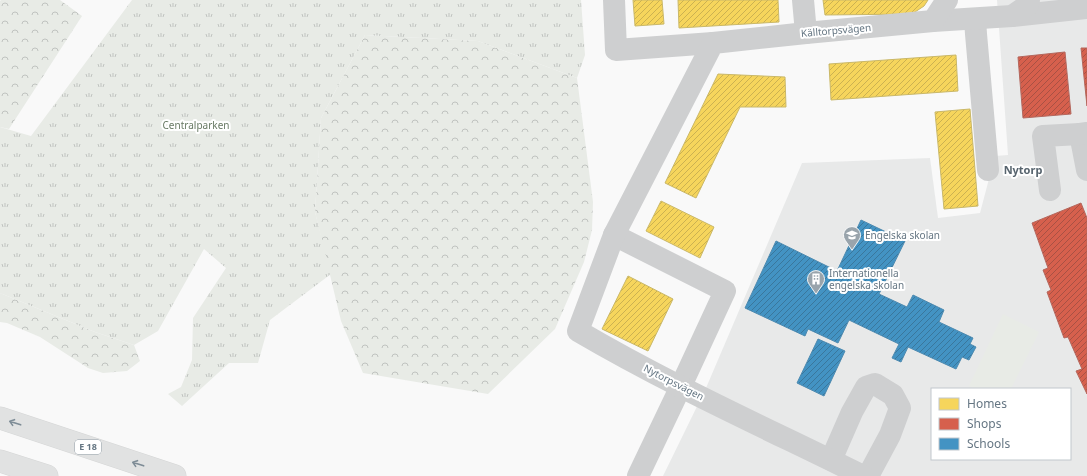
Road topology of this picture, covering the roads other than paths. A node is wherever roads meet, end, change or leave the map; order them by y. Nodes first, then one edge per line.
1 (614, 0) edge
2 (803, 0) edge
3 (947, 0) edge
4 (1029, 0) edge
5 (1087, 8) edge
6 (1012, 16) junction
7 (975, 19) junction
8 (933, 21) junction
9 (806, 33) junction
10 (713, 43) junction
11 (1083, 133) edge
12 (988, 170) dead end
13 (1087, 170) edge
14 (1050, 190) dead end
15 (614, 235) junction
16 (681, 386) junction
17 (0, 418) edge
18 (831, 460) junction
19 (0, 461) edge
20 (47, 476) edge
21 (175, 476) edge
22 (638, 476) edge
23 (863, 476) edge
24 (868, 476) edge

1 - 10 street, Källtorpsvägen
2 - 9 street
3 - 8 street
4 - 6 street
5 - 6 street, Källtorpsvägen
6 - 7 street, Källtorpsvägen
7 - 8 street, Källtorpsvägen
7 - 12 street
8 - 9 street, Källtorpsvägen
9 - 10 street, Källtorpsvägen
10 - 15 street
11 - 13 street
11 - 14 street
15 - 16 street, Nytorpsvägen
15 - 16 street
16 - 18 street, Nytorpsvägen
16 - 22 street
21 -> 17 highway, E 18
18 - 23 street, Nytorpsvägen
18 - 24 street
19 - 20 highway

